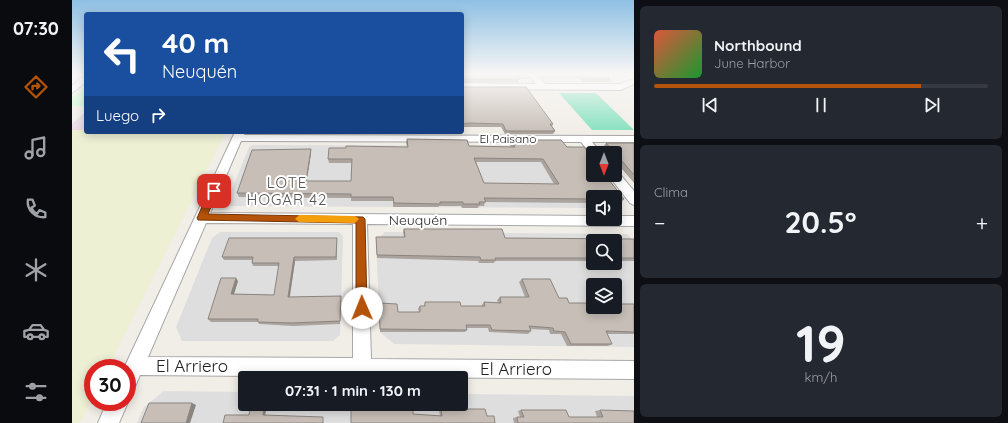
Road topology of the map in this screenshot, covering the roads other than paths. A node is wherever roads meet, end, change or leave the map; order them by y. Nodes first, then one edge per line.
1 (239, 135) edge
2 (361, 135) edge
3 (584, 139) junction
4 (634, 139) edge
5 (590, 146) edge
6 (620, 182) edge
7 (634, 200) edge
8 (201, 218) junction
9 (360, 219) junction
10 (634, 221) edge
11 (136, 363) edge
12 (362, 368) junction
13 (634, 370) edge
14 (136, 374) edge
15 (114, 411) edge
16 (108, 423) edge

1 - 2 street, El Paisano
1 - 8 street
2 - 3 street, El Paisano
3 - 4 street, El Paisano
3 - 5 street
6 - 7 street
8 - 9 street, Neuquén
8 - 11 street
9 - 10 street, Neuquén
9 - 12 street
12 - 13 street, El Arriero
12 - 14 street, El Arriero
15 - 16 street

